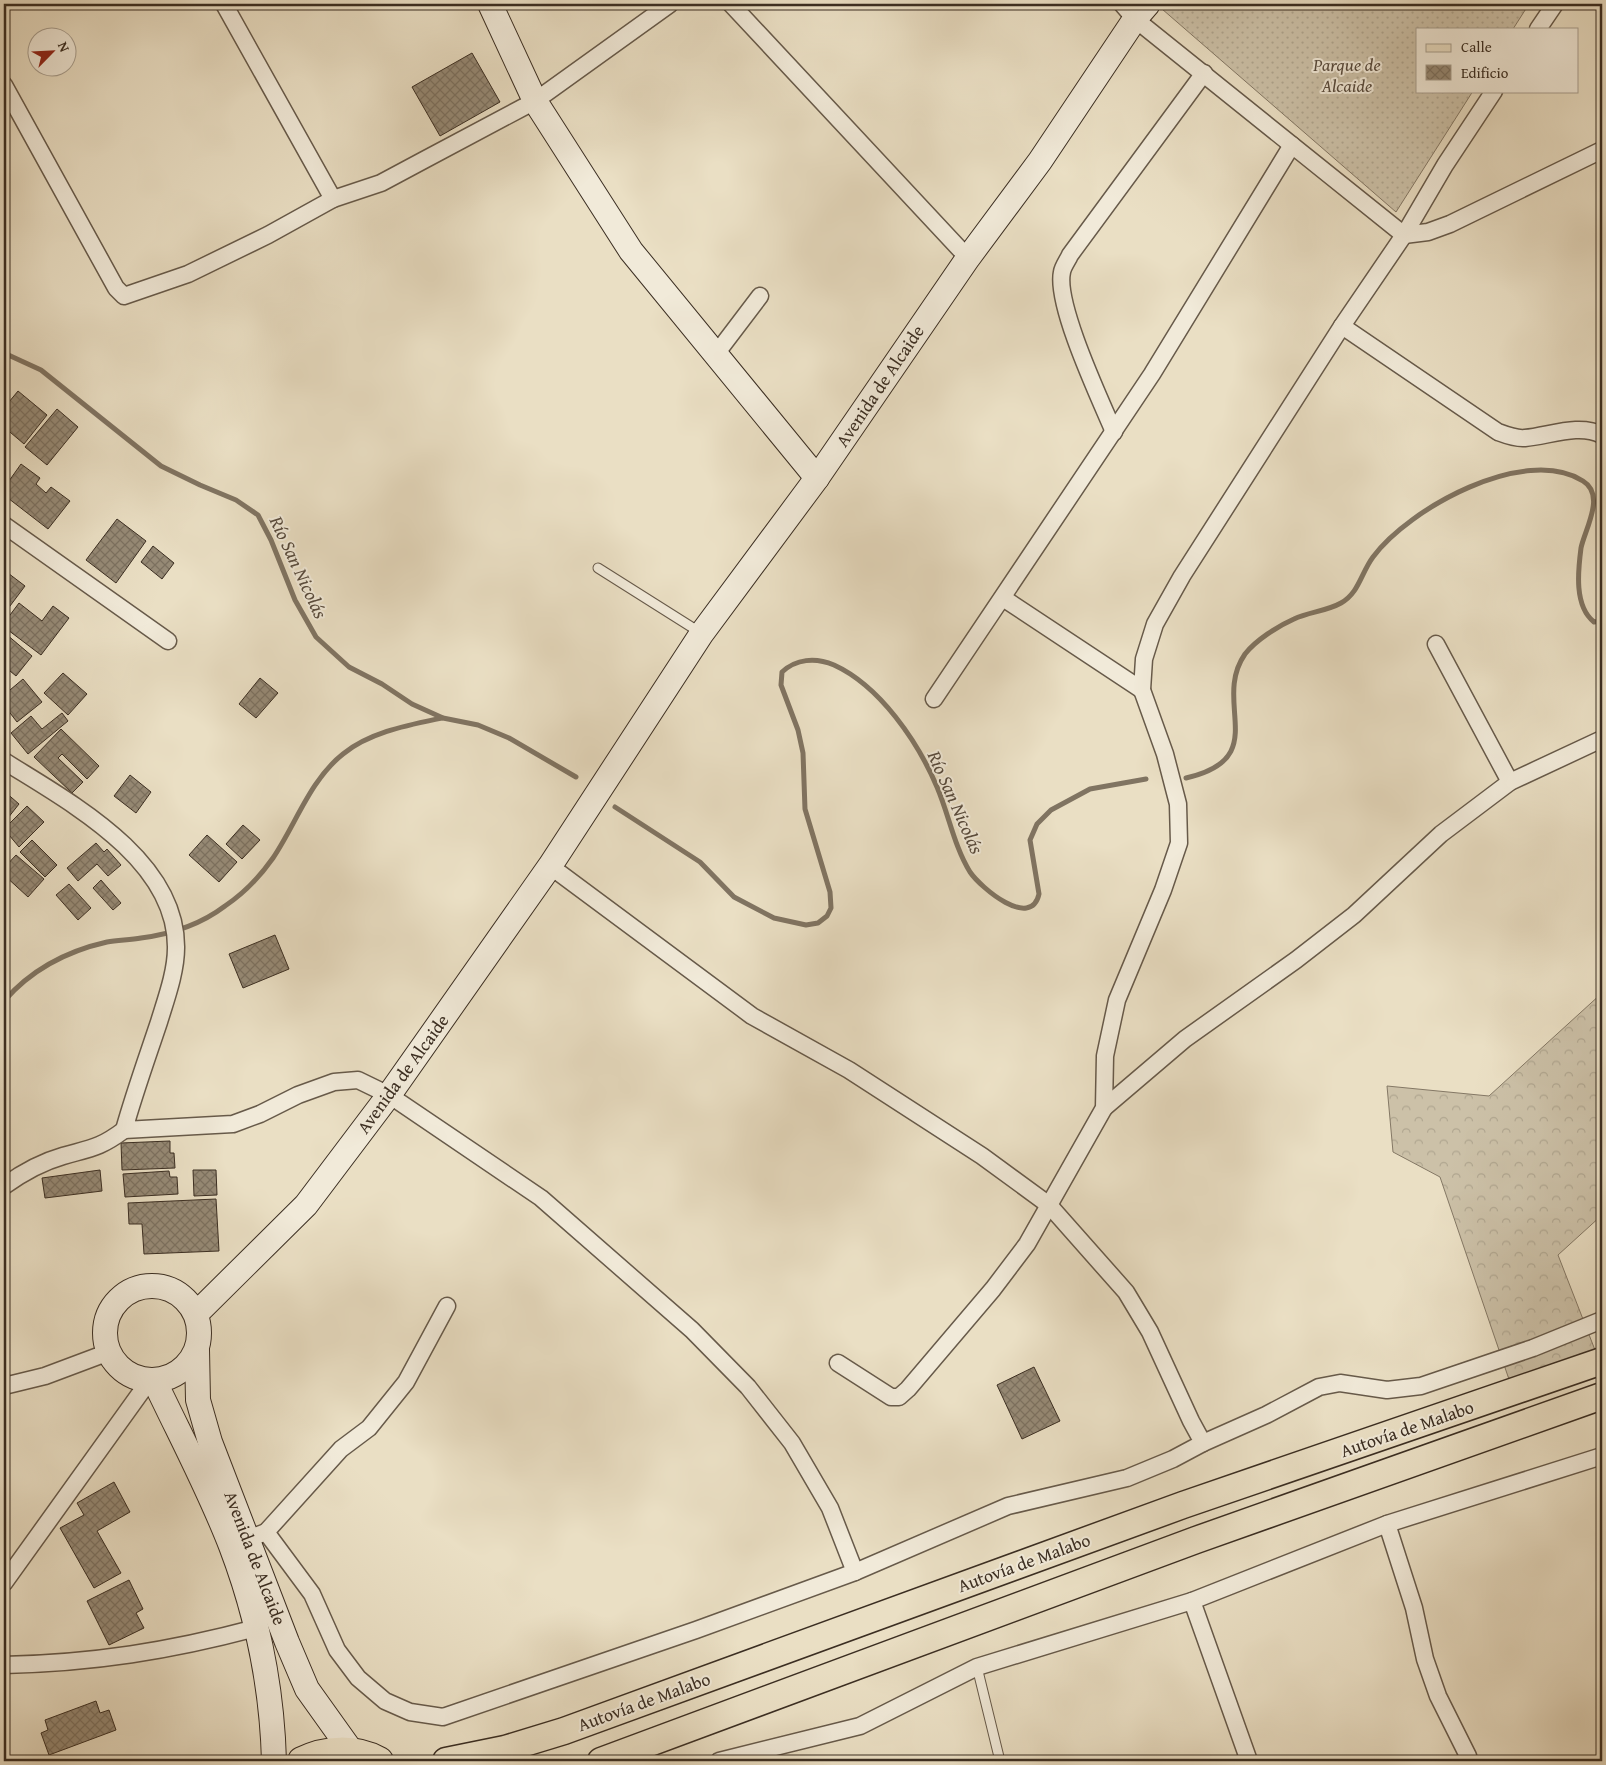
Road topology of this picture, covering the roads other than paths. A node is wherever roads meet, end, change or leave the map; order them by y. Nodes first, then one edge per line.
1 (224, 4) edge
2 (490, 4) edge
3 (670, 4) edge
4 (731, 4) edge
5 (1566, 4) edge
6 (1553, 8) edge
7 (1135, 9) edge
8 (1539, 28) edge
9 (1204, 73) junction
10 (4, 85) edge
11 (1493, 92) edge
12 (535, 101) junction
13 (1292, 145) junction
14 (1602, 150) edge
15 (333, 200) junction
16 (1404, 235) junction
17 (968, 258) junction
18 (760, 296) dead end
19 (1342, 326) junction
20 (716, 354) junction
21 (1114, 432) junction
22 (1602, 435) edge
23 (817, 478) junction
24 (4, 524) edge
25 (598, 568) dead end
26 (1003, 598) junction
27 (702, 634) junction
28 (168, 641) dead end
29 (1436, 644) dead end
30 (1142, 690) junction
31 (934, 699) dead end
32 (1602, 739) edge
33 (4, 761) edge
34 (1510, 782) junction
35 (550, 866) junction
36 (389, 1095) junction
37 (1104, 1108) junction
38 (124, 1130) junction
39 (4, 1186) edge
40 (1049, 1204) junction
41 (447, 1306) dead end
42 (196, 1314) junction
43 (1602, 1320) edge
44 (197, 1350) junction
45 (109, 1352) junction
46 (1602, 1361) edge
47 (838, 1363) dead end
48 (151, 1380) junction
49 (4, 1386) edge
50 (1602, 1396) edge
51 (1203, 1443) junction
52 (1602, 1456) edge
53 (1387, 1524) junction
54 (249, 1539) junction
55 (855, 1572) junction
56 (4, 1583) edge
57 (1192, 1601) junction
58 (256, 1628) junction
59 (4, 1665) edge
60 (976, 1667) junction
61 (352, 1752) junction
62 (1468, 1756) dead end
63 (274, 1761) edge
64 (302, 1761) edge
65 (379, 1761) edge
66 (446, 1761) edge
67 (601, 1761) edge
68 (719, 1761) edge
69 (1000, 1761) edge
70 (1249, 1761) edge

1 - 15 street
2 - 12 main road
3 - 12 street
4 - 17 street
5 - 6 street
6 - 8 street
7 - 9 street
7 - 17 main road, Avenida de Alcaide
9 - 13 street
9 - 21 street
10 - 15 street
11 - 16 street
12 - 15 street
12 - 20 main road
13 - 16 street
13 - 21 street
14 - 16 street
16 - 19 street
17 - 23 main road, Avenida de Alcaide
18 - 20 street
19 - 22 street
19 - 30 street
20 - 23 main road
21 - 26 street
23 - 27 main road, Avenida de Alcaide
24 - 28 street
25 - 27 lane
26 - 30 street
26 - 31 street
27 - 35 main road, Avenida de Alcaide
29 - 34 street
30 - 37 street
32 - 34 street
33 - 38 street
34 - 37 street
35 - 36 main road, Avenida de Alcaide
35 - 40 street
36 - 38 street
36 - 42 main road, Avenida de Alcaide
36 - 55 street
37 - 40 street
38 - 39 street
40 - 47 street
40 - 51 street
41 - 54 street
42 - 44 main road
42 - 45 main road
43 - 51 street
44 - 48 main road
44 - 54 main road, Avenida de Alcaide
45 - 48 main road
45 - 49 street
46 - 66 main road, Autovía de Malabo
48 - 54 main road, Avenida de Alcaide
48 - 56 street
50 - 67 main road, Autovía de Malabo
51 - 55 street
52 - 53 street
53 - 57 street
53 - 62 street
54 - 55 street
54 - 58 main road, Avenida de Alcaide
54 - 61 main road, Avenida de Alcaide
57 - 60 street
57 - 70 street
58 - 59 street
58 - 63 main road, Avenida de Alcaide
60 - 68 street
60 - 69 lane
61 - 64 highway
61 - 65 highway

